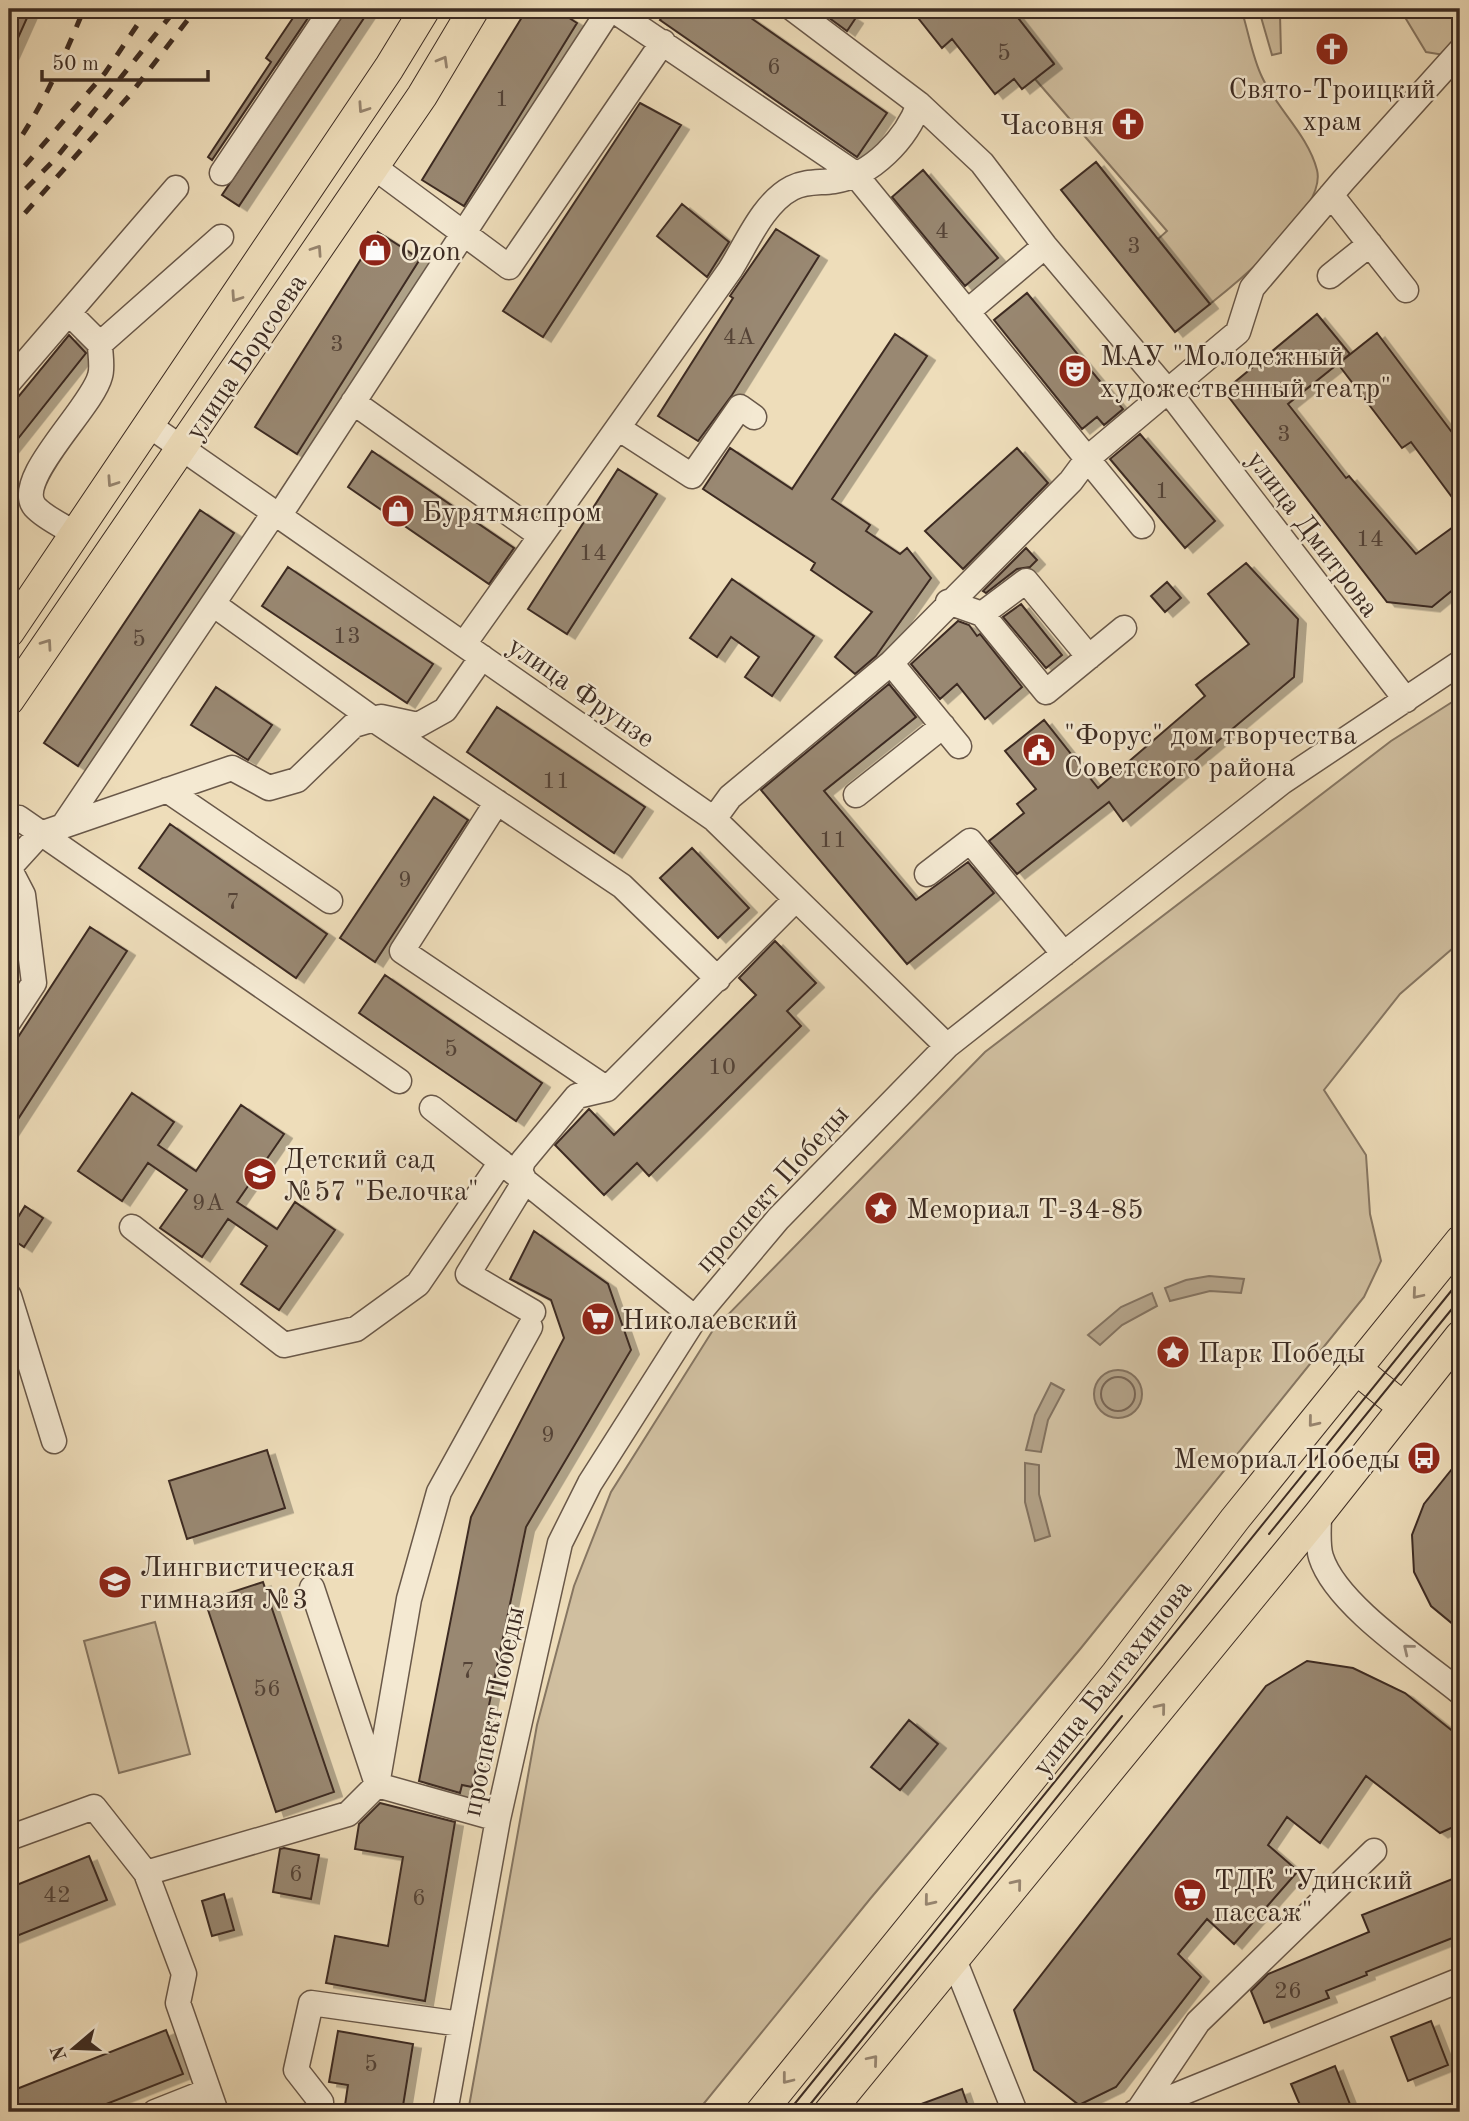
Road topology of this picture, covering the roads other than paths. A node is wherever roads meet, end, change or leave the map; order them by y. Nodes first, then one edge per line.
1 (332, 9) edge
2 (425, 9) edge
3 (474, 9) edge
4 (611, 9) edge
5 (793, 9) edge
6 (663, 42) junction
7 (1460, 51) edge
8 (919, 104) junction
9 (374, 167) junction
10 (222, 173) dead end
11 (855, 173) junction
12 (176, 188) dead end
13 (1331, 195) junction
14 (463, 233) junction
15 (221, 237) dead end
16 (1370, 244) junction
17 (1045, 246) junction
18 (1330, 276) dead end
19 (1406, 290) dead end
20 (967, 312) junction
21 (70, 314) junction
22 (100, 344) junction
23 (9, 382) edge
24 (1172, 396) junction
25 (352, 402) junction
26 (754, 416) dead end
27 (150, 426) junction
28 (618, 428) junction
29 (182, 448) junction
30 (1088, 458) junction
31 (276, 514) junction
32 (1142, 526) dead end
33 (76, 534) junction
34 (541, 536) junction
35 (948, 602) junction
36 (213, 604) junction
37 (982, 614) junction
38 (1124, 628) dead end
39 (9, 632) edge
40 (473, 651) junction
41 (1089, 657) junction
42 (891, 663) junction
43 (1460, 663) edge
44 (9, 700) edge
45 (1405, 700) junction
46 (373, 719) junction
47 (943, 726) junction
48 (959, 746) dead end
49 (167, 790) junction
50 (856, 796) dead end
51 (497, 802) junction
52 (714, 819) junction
53 (9, 825) edge
54 (63, 826) junction
55 (40, 834) junction
56 (927, 874) dead end
57 (23, 895) junction
58 (795, 900) junction
59 (330, 901) dead end
60 (9, 916) edge
61 (1064, 954) junction
62 (718, 979) junction
63 (9, 1021) edge
64 (947, 1046) junction
65 (399, 1081) dead end
66 (607, 1089) junction
67 (432, 1108) dead end
68 (501, 1162) junction
69 (525, 1181) junction
70 (132, 1227) dead end
71 (1460, 1241) edge
72 (9, 1296) edge
73 (695, 1318) junction
74 (1460, 1336) edge
75 (1355, 1368) junction
76 (1404, 1407) junction
77 (54, 1441) dead end
78 (1319, 1514) junction
79 (312, 1588) dead end
80 (1460, 1692) edge
81 (377, 1785) junction
82 (498, 1819) junction
83 (9, 1838) edge
84 (1374, 1851) dead end
85 (146, 1873) junction
86 (955, 1962) junction
87 (1460, 1980) edge
88 (461, 2024) junction
89 (212, 2102) edge
90 (155, 2112) edge
91 (319, 2112) edge
92 (445, 2112) edge
93 (761, 2112) edge
94 (829, 2112) edge
95 (1015, 2112) edge
96 (1136, 2112) edge

1 - 10 street
2 -> 27 main road, улица Борсоева
9 -> 3 main road, улица Борсоева
4 - 6 street
4 - 14 street
5 - 8 street, улица Дмитрова
6 - 11 street
6 - 14 street
7 - 13 street
8 - 11 street
8 - 17 street, улица Дмитрова
9 - 14 street
29 -> 9 main road, улица Борсоева
11 - 20 street
11 - 28 street
12 - 21 street
13 - 16 street
13 - 24 street
14 - 25 street
15 - 22 street
16 - 18 street
16 - 19 street
17 - 20 street
17 - 24 street, улица Дмитрова
20 - 30 street
21 - 22 street
21 - 23 street
22 - 33 street
24 - 30 street
24 - 45 street, улица Дмитрова
25 - 31 street
25 - 34 street
26 - 28 street
27 - 29 street, улица Фрунзе
27 -> 33 main road, улица Борсоева
28 - 34 street
29 - 31 street, улица Фрунзе
44 -> 29 main road, улица Борсоева
30 - 32 street
30 - 35 street
31 - 36 street
31 - 40 street, улица Фрунзе
33 - 39 main road, улица Борсоева
34 - 40 street
35 - 37 street
35 - 42 street
36 - 46 street
36 - 54 street
37 - 41 street
37 - 41 street
38 - 41 street
40 - 46 street
40 - 52 street, улица Фрунзе
42 - 47 street
42 - 52 street
43 - 45 street, проспект Победы
45 - 61 street, проспект Победы
46 - 49 street
46 - 51 street
47 - 48 street
47 - 50 street
49 - 54 street
49 - 59 street
51 - 62 street
51 - 66 street
52 - 58 street, улица Фрунзе
53 - 55 street
54 - 55 street
55 - 57 street
55 - 65 street
56 - 61 street
57 - 60 street
57 - 63 street
58 - 62 street
58 - 64 street, улица Фрунзе
61 - 64 street, проспект Победы
62 - 66 street
64 - 73 street, проспект Победы
66 - 69 street
67 - 68 street
68 - 69 street
68 - 70 street
69 - 73 street
69 - 81 street
71 -> 75 main road, улица Балтахинова
72 - 77 street
73 - 82 street, проспект Победы
74 - 76 main road, улица Балтахинова
75 - 76 main road
75 -> 93 main road, улица Балтахинова
76 - 78 main road, улица Балтахинова
80 -> 78 street
86 -> 78 main road, улица Балтахинова
79 - 81 street
81 - 82 street
81 - 85 street
82 - 88 street, проспект Победы
83 - 85 street
84 - 96 street
85 - 89 street
94 -> 86 main road, улица Балтахинова
86 - 95 street
87 - 96 street
88 - 91 street
88 - 92 street, проспект Победы
89 - 90 street

